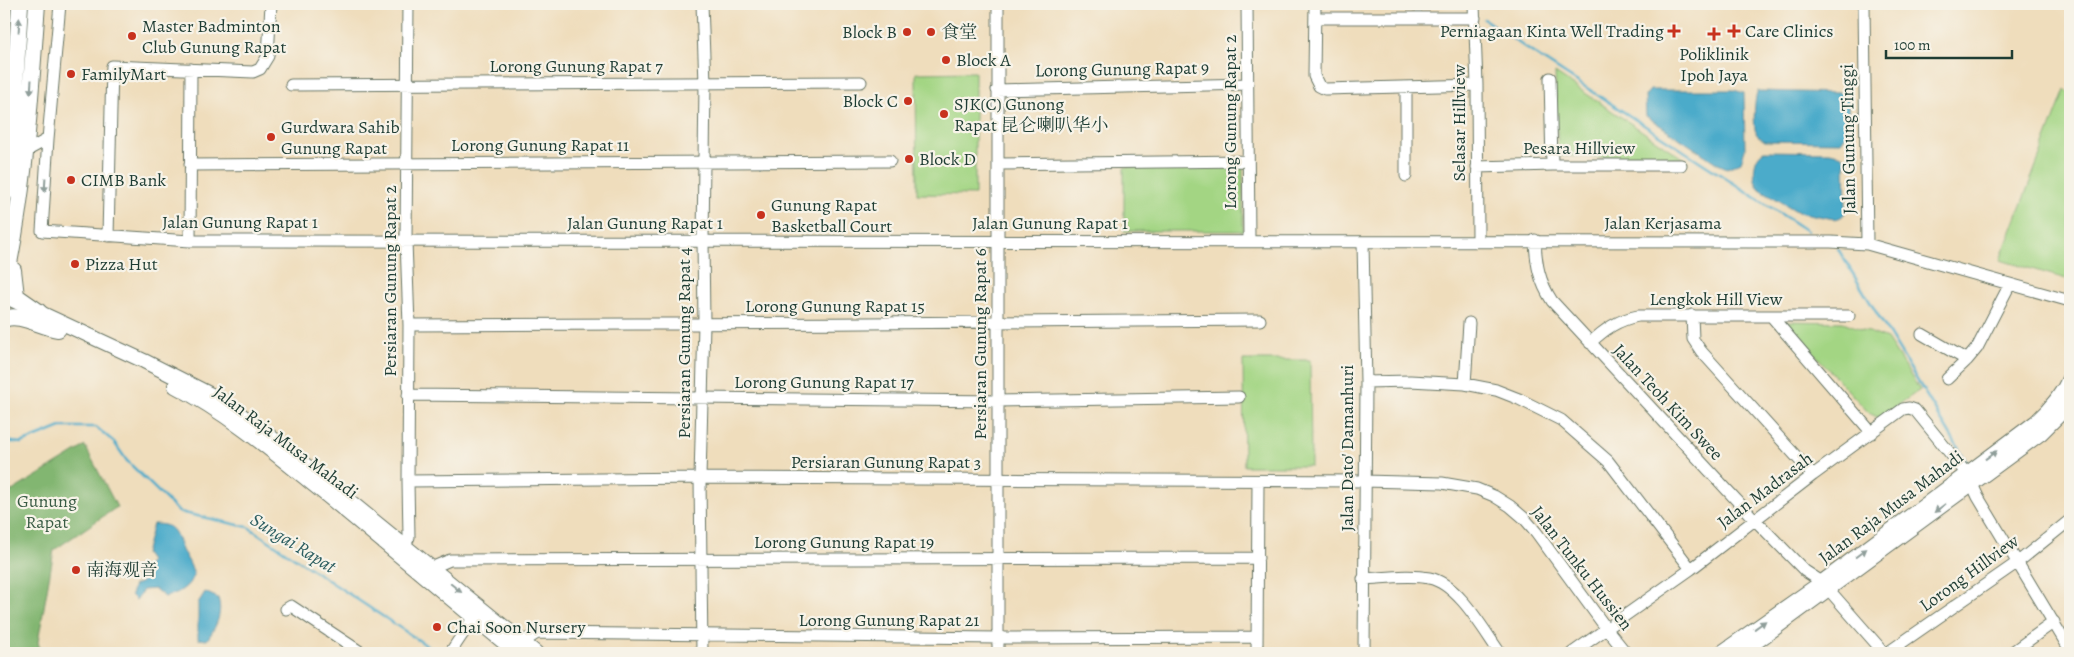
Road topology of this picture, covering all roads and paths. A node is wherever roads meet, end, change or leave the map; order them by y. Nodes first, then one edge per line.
1 (20, 4) edge
2 (38, 4) edge
3 (60, 4) edge
4 (271, 4) edge
5 (408, 4) edge
6 (702, 4) edge
7 (998, 4) edge
8 (1247, 4) edge
9 (1315, 4) edge
10 (1474, 4) edge
11 (1864, 4) edge
12 (1315, 18) junction
13 (1475, 18) junction
14 (192, 69) junction
15 (1550, 78) dead end
16 (861, 82) dead end
17 (705, 83) junction
18 (1248, 84) junction
19 (291, 85) dead end
20 (409, 85) junction
21 (1477, 85) junction
22 (1406, 87) junction
23 (997, 90) junction
24 (29, 119) junction
25 (48, 140) junction
26 (26, 151) junction
27 (890, 161) dead end
28 (1248, 161) junction
29 (704, 162) junction
30 (406, 164) junction
31 (998, 164) junction
32 (190, 165) junction
33 (1552, 165) junction
34 (1681, 165) dead end
35 (1477, 167) junction
36 (1406, 176) dead end
37 (4, 195) edge
38 (108, 236) junction
39 (702, 240) junction
40 (1535, 240) junction
41 (190, 241) junction
42 (406, 241) junction
43 (998, 241) junction
44 (1248, 241) junction
45 (1478, 241) junction
46 (1363, 243) junction
47 (1867, 244) junction
48 (13, 245) junction
49 (2010, 284) junction
50 (4, 287) edge
51 (4, 296) edge
52 (2070, 301) edge
53 (4, 303) edge
54 (39, 312) junction
55 (1692, 315) junction
56 (1849, 316) dead end
57 (1772, 317) junction
58 (4, 320) edge
59 (1260, 320) dead end
60 (704, 323) junction
61 (1469, 323) dead end
62 (998, 324) junction
63 (409, 325) junction
64 (58, 329) junction
65 (1922, 334) dead end
66 (1590, 343) junction
67 (1967, 360) junction
68 (2070, 377) edge
69 (1947, 379) dead end
70 (1366, 382) junction
71 (1465, 384) junction
72 (408, 395) junction
73 (1239, 397) dead end
74 (2070, 398) edge
75 (703, 399) junction
76 (998, 401) junction
77 (1872, 433) junction
78 (1813, 475) junction
79 (700, 478) junction
80 (1969, 479) junction
81 (998, 480) junction
82 (1258, 480) junction
83 (408, 481) junction
84 (1364, 481) junction
85 (1754, 520) junction
86 (2070, 520) edge
87 (403, 551) junction
88 (1258, 558) junction
89 (701, 560) junction
90 (997, 560) junction
91 (2018, 562) junction
92 (431, 568) junction
93 (1691, 569) junction
94 (1363, 579) junction
95 (1822, 589) junction
96 (286, 609) dead end
97 (477, 613) junction
98 (2054, 622) junction
99 (1606, 628) junction
100 (702, 636) junction
101 (1257, 637) junction
102 (999, 638) junction
103 (520, 648) edge
104 (2070, 650) edge
105 (1750, 651) edge
106 (451, 652) edge
107 (362, 653) edge
108 (536, 653) edge
109 (702, 653) edge
110 (998, 653) edge
111 (1256, 653) edge
112 (1364, 653) edge
113 (1500, 653) edge
114 (1572, 653) edge
115 (1626, 653) edge
116 (1721, 653) edge
117 (1878, 653) edge
118 (1882, 653) edge
119 (1887, 653) edge
120 (2011, 653) edge

37 -> 1 highway
2 -> 24 highway
3 - 25 street
4 - 14 street
5 - 20 street, Persiaran Gunung Rapat 2
6 - 17 street, Persiaran Gunung Rapat 4
7 - 23 street, Persiaran Gunung Rapat 6
8 - 18 street, Lorong Gunung Rapat 2
9 - 12 street
10 - 13 street, Selasar Hillview
11 - 47 street, Jalan Gunung Tinggi
12 - 13 street
12 - 22 street
13 - 21 street, Selasar Hillview
14 - 32 street
14 - 38 street
15 - 33 street
16 - 17 street, Lorong Gunung Rapat 7
17 - 20 street, Lorong Gunung Rapat 7
17 - 29 street, Persiaran Gunung Rapat 4
18 - 23 street, Lorong Gunung Rapat 9
18 - 28 street, Lorong Gunung Rapat 2
19 - 20 street, Lorong Gunung Rapat 7
20 - 30 street, Persiaran Gunung Rapat 2
21 - 22 street
21 - 35 street, Selasar Hillview
22 - 36 street
23 - 31 street, Persiaran Gunung Rapat 6
24 - 25 street
24 - 26 highway
25 - 26 street
25 -> 38 street, Jalan Gunung Rapat 1
26 - 48 highway
27 - 29 street, Lorong Gunung Rapat 11
28 - 31 street
28 - 44 street, Lorong Gunung Rapat 2
29 - 30 street, Lorong Gunung Rapat 11
29 - 39 street, Persiaran Gunung Rapat 4
30 - 32 street, Lorong Gunung Rapat 11
30 - 42 street, Persiaran Gunung Rapat 2
31 - 43 street, Persiaran Gunung Rapat 6
32 - 41 street
33 - 34 street, Pesara Hillview
33 - 35 street, Pesara Hillview
35 - 45 street, Selasar Hillview
38 - 41 street, Jalan Gunung Rapat 1
39 - 42 street, Jalan Gunung Rapat 1
39 - 43 street, Jalan Gunung Rapat 1
39 - 60 street, Persiaran Gunung Rapat 4
40 - 45 street, Jalan Kerjasama
40 - 47 street, Jalan Kerjasama
40 - 66 street, Jalan Teoh Kim Swee
41 - 42 street, Jalan Gunung Rapat 1
42 - 63 street, Persiaran Gunung Rapat 2
43 - 44 street, Jalan Gunung Rapat 1
43 - 62 street, Persiaran Gunung Rapat 6
44 - 46 street, Jalan Kerjasama
45 - 46 street, Jalan Kerjasama
46 - 70 street, Jalan Dato' Damanhuri
47 - 49 street, Jalan Kerjasama
48 - 50 highway
48 - 54 highway
49 - 52 street, Jalan Kerjasama
49 - 67 street
51 - 54 main road, Jalan Raja Musa Mahadi
53 - 64 main road, Jalan Raja Musa Mahadi
54 - 87 main road, Jalan Raja Musa Mahadi
55 - 57 street, Lengkok Hill View
55 - 66 street, Lengkok Hill View
55 - 78 street
56 - 57 street, Lengkok Hill View
57 - 77 street
58 - 64 highway
59 - 62 street, Lorong Gunung Rapat 15
60 - 62 street, Lorong Gunung Rapat 15
60 - 63 street, Lorong Gunung Rapat 15
60 - 75 street, Persiaran Gunung Rapat 4
61 - 71 street
62 - 76 street, Persiaran Gunung Rapat 6
63 - 72 street, Persiaran Gunung Rapat 2
64 - 87 main road, Jalan Raja Musa Mahadi
65 - 67 street
66 - 85 street, Jalan Teoh Kim Swee
67 - 69 street
80 -> 68 main road, Jalan Raja Musa Mahadi
70 - 71 street
70 - 84 street, Jalan Dato' Damanhuri
71 - 93 street
72 - 75 street, Lorong Gunung Rapat 17
72 - 83 street, Persiaran Gunung Rapat 2
73 - 76 street, Lorong Gunung Rapat 17
74 - 80 main road, Jalan Raja Musa Mahadi
75 - 76 street, Lorong Gunung Rapat 17
75 - 79 street, Persiaran Gunung Rapat 4
76 - 81 street, Persiaran Gunung Rapat 6
77 - 78 street, Jalan Madrasah
77 - 80 street, Jalan Madrasah
78 - 85 street, Jalan Madrasah
79 - 81 street, Persiaran Gunung Rapat 3
79 - 83 street, Persiaran Gunung Rapat 3
79 - 89 street, Persiaran Gunung Rapat 4
80 - 91 street, Jalan Madrasah
80 - 95 main road, Jalan Raja Musa Mahadi
81 - 82 street, Persiaran Gunung Rapat 3
81 - 90 street, Persiaran Gunung Rapat 6
82 - 84 street, Persiaran Gunung Rapat 3
82 - 88 street
83 - 87 street, Persiaran Gunung Rapat 2
84 - 94 street, Jalan Dato' Damanhuri
84 - 99 street, Jalan Tunku Hussien
85 - 93 street, Jalan Madrasah
85 - 95 street, Jalan Teoh Kim Swee
86 - 91 street, Lorong Hillview
87 - 92 main road, Jalan Raja Musa Mahadi
87 - 97 main road, Jalan Raja Musa Mahadi
88 - 90 street, Lorong Gunung Rapat 19
88 - 101 street
89 - 90 street, Lorong Gunung Rapat 19
89 - 92 street, Lorong Gunung Rapat 19
89 - 100 street, Persiaran Gunung Rapat 4
90 - 102 street, Persiaran Gunung Rapat 6
91 - 98 street, Jalan Madrasah
91 - 119 street, Lorong Hillview
92 -> 97 main road, Jalan Raja Musa Mahadi
93 - 99 street, Jalan Madrasah
94 - 112 street, Jalan Dato' Damanhuri
94 - 113 street
95 - 105 main road, Jalan Raja Musa Mahadi
116 -> 95 main road, Jalan Raja Musa Mahadi
95 - 117 street, Jalan Teoh Kim Swee
95 - 118 street
96 - 107 street
97 - 103 main road, Jalan Raja Musa Mahadi
97 - 106 street
98 - 104 street, Jalan Madrasah
98 - 120 street
99 - 114 street, Jalan Madrasah
99 - 115 street, Jalan Tunku Hussien
100 - 102 street, Lorong Gunung Rapat 21
100 - 103 street, Lorong Gunung Rapat 21
100 - 109 street, Persiaran Gunung Rapat 4
101 - 102 street, Lorong Gunung Rapat 21
101 - 111 street
102 - 110 street, Persiaran Gunung Rapat 6
103 - 108 main road, Jalan Raja Musa Mahadi

